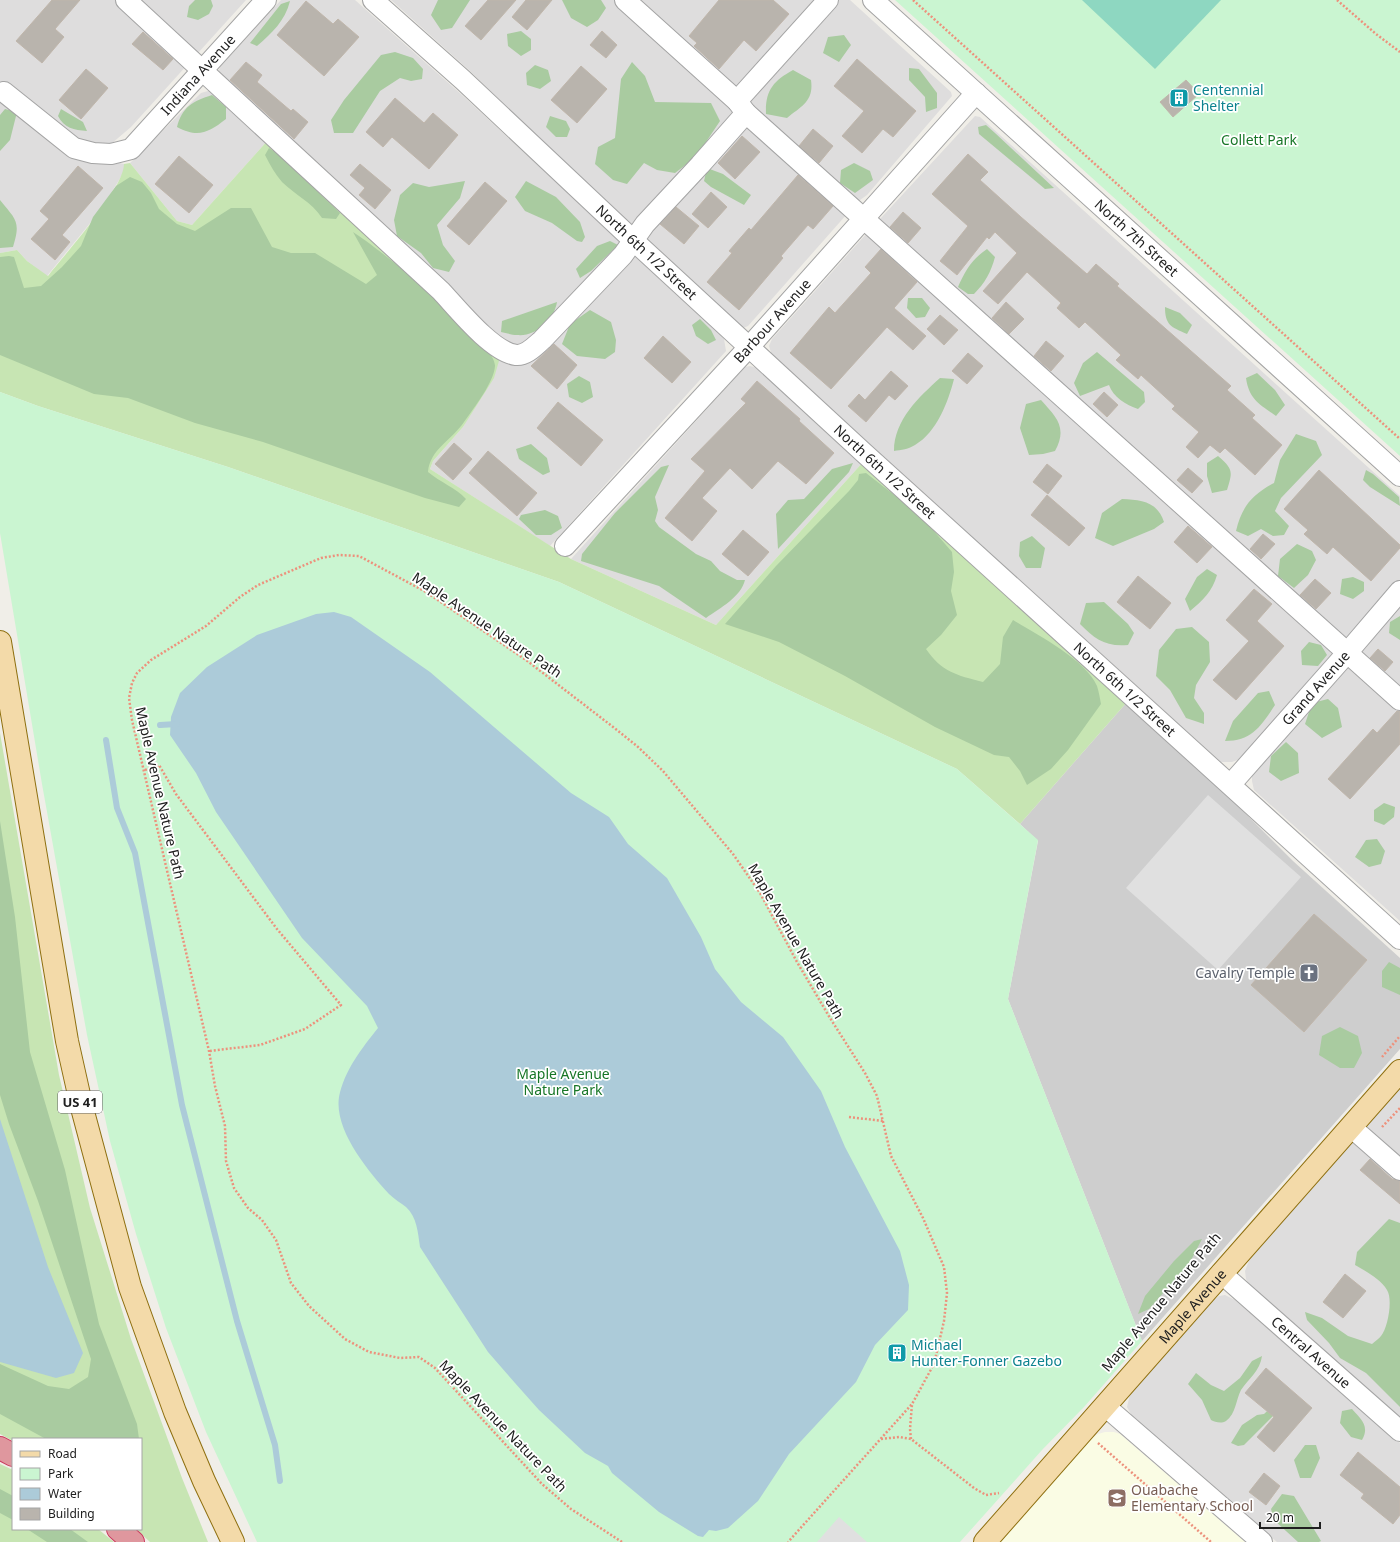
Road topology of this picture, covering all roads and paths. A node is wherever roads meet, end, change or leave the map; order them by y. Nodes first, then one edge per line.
1 (126, 0) edge
2 (266, 0) edge
3 (373, 0) edge
4 (625, 0) edge
5 (828, 0) edge
6 (873, 0) edge
7 (913, 0) edge
8 (1337, 0) edge
9 (1400, 52) edge
10 (202, 72) junction
11 (4, 92) dead end
12 (976, 93) junction
13 (741, 107) junction
14 (865, 218) junction
15 (634, 241) junction
16 (749, 347) junction
17 (1400, 439) edge
18 (1400, 476) edge
19 (565, 546) dead end
20 (1400, 591) edge
21 (0, 642) edge
22 (1347, 653) junction
23 (1400, 700) edge
24 (145, 770) junction
25 (1231, 784) junction
26 (1400, 939) edge
27 (1400, 1036) edge
28 (209, 1052) junction
29 (1380, 1060) dead end
30 (1400, 1071) edge
31 (1400, 1108) edge
32 (849, 1117) dead end
33 (883, 1121) junction
34 (1351, 1127) junction
35 (1369, 1143) junction
36 (1400, 1170) edge
37 (1221, 1274) junction
38 (912, 1404) junction
39 (1105, 1406) junction
40 (1085, 1428) junction
41 (1400, 1431) edge
42 (880, 1439) junction
43 (911, 1440) junction
44 (0, 1448) edge
45 (12, 1454) edge
46 (1003, 1490) dead end
47 (119, 1530) edge
48 (133, 1542) edge
49 (233, 1542) edge
50 (622, 1542) edge
51 (788, 1542) edge
52 (985, 1542) edge
53 (1211, 1542) edge
54 (1262, 1542) edge

1 - 10 street
2 - 10 street, Indiana Avenue
3 - 15 street, North 6th 1/2 Street
4 - 13 street
5 - 13 street
6 - 12 street, North 7th Street
7 - 17 path
8 - 9 path
10 - 11 street, Indiana Avenue
10 - 15 street
12 - 14 street, Barbour Avenue
12 - 18 street, North 7th Street
13 - 14 street
13 - 15 street
14 - 16 street, Barbour Avenue
14 - 22 street
15 - 16 street, North 6th 1/2 Street
16 - 19 street, Barbour Avenue
16 - 25 street, North 6th 1/2 Street
20 - 22 street, Grand Avenue
21 - 49 main road, US 41
22 - 23 street
22 - 25 street, Grand Avenue
24 - 28 path, Maple Avenue Nature Path
24 - 28 path
24 - 33 path, Maple Avenue Nature Path
25 - 26 street, North 6th 1/2 Street
27 - 29 path
28 - 50 path, Maple Avenue Nature Path
30 - 34 main road, Maple Avenue
31 - 35 path
32 - 33 path
33 - 38 path, Maple Avenue Nature Path
34 - 35 street
34 - 37 main road, Maple Avenue
35 - 36 street
37 - 39 main road, Maple Avenue
37 - 41 street, Central Avenue
38 - 42 path, Maple Avenue Nature Path
38 - 43 path, Maple Avenue Nature Path
39 - 40 main road, Maple Avenue
39 - 54 street
40 - 52 main road, Maple Avenue
40 - 53 path
42 - 43 path
42 - 51 path, Maple Avenue Nature Path
43 - 46 path
44 - 45 highway
47 - 48 highway

